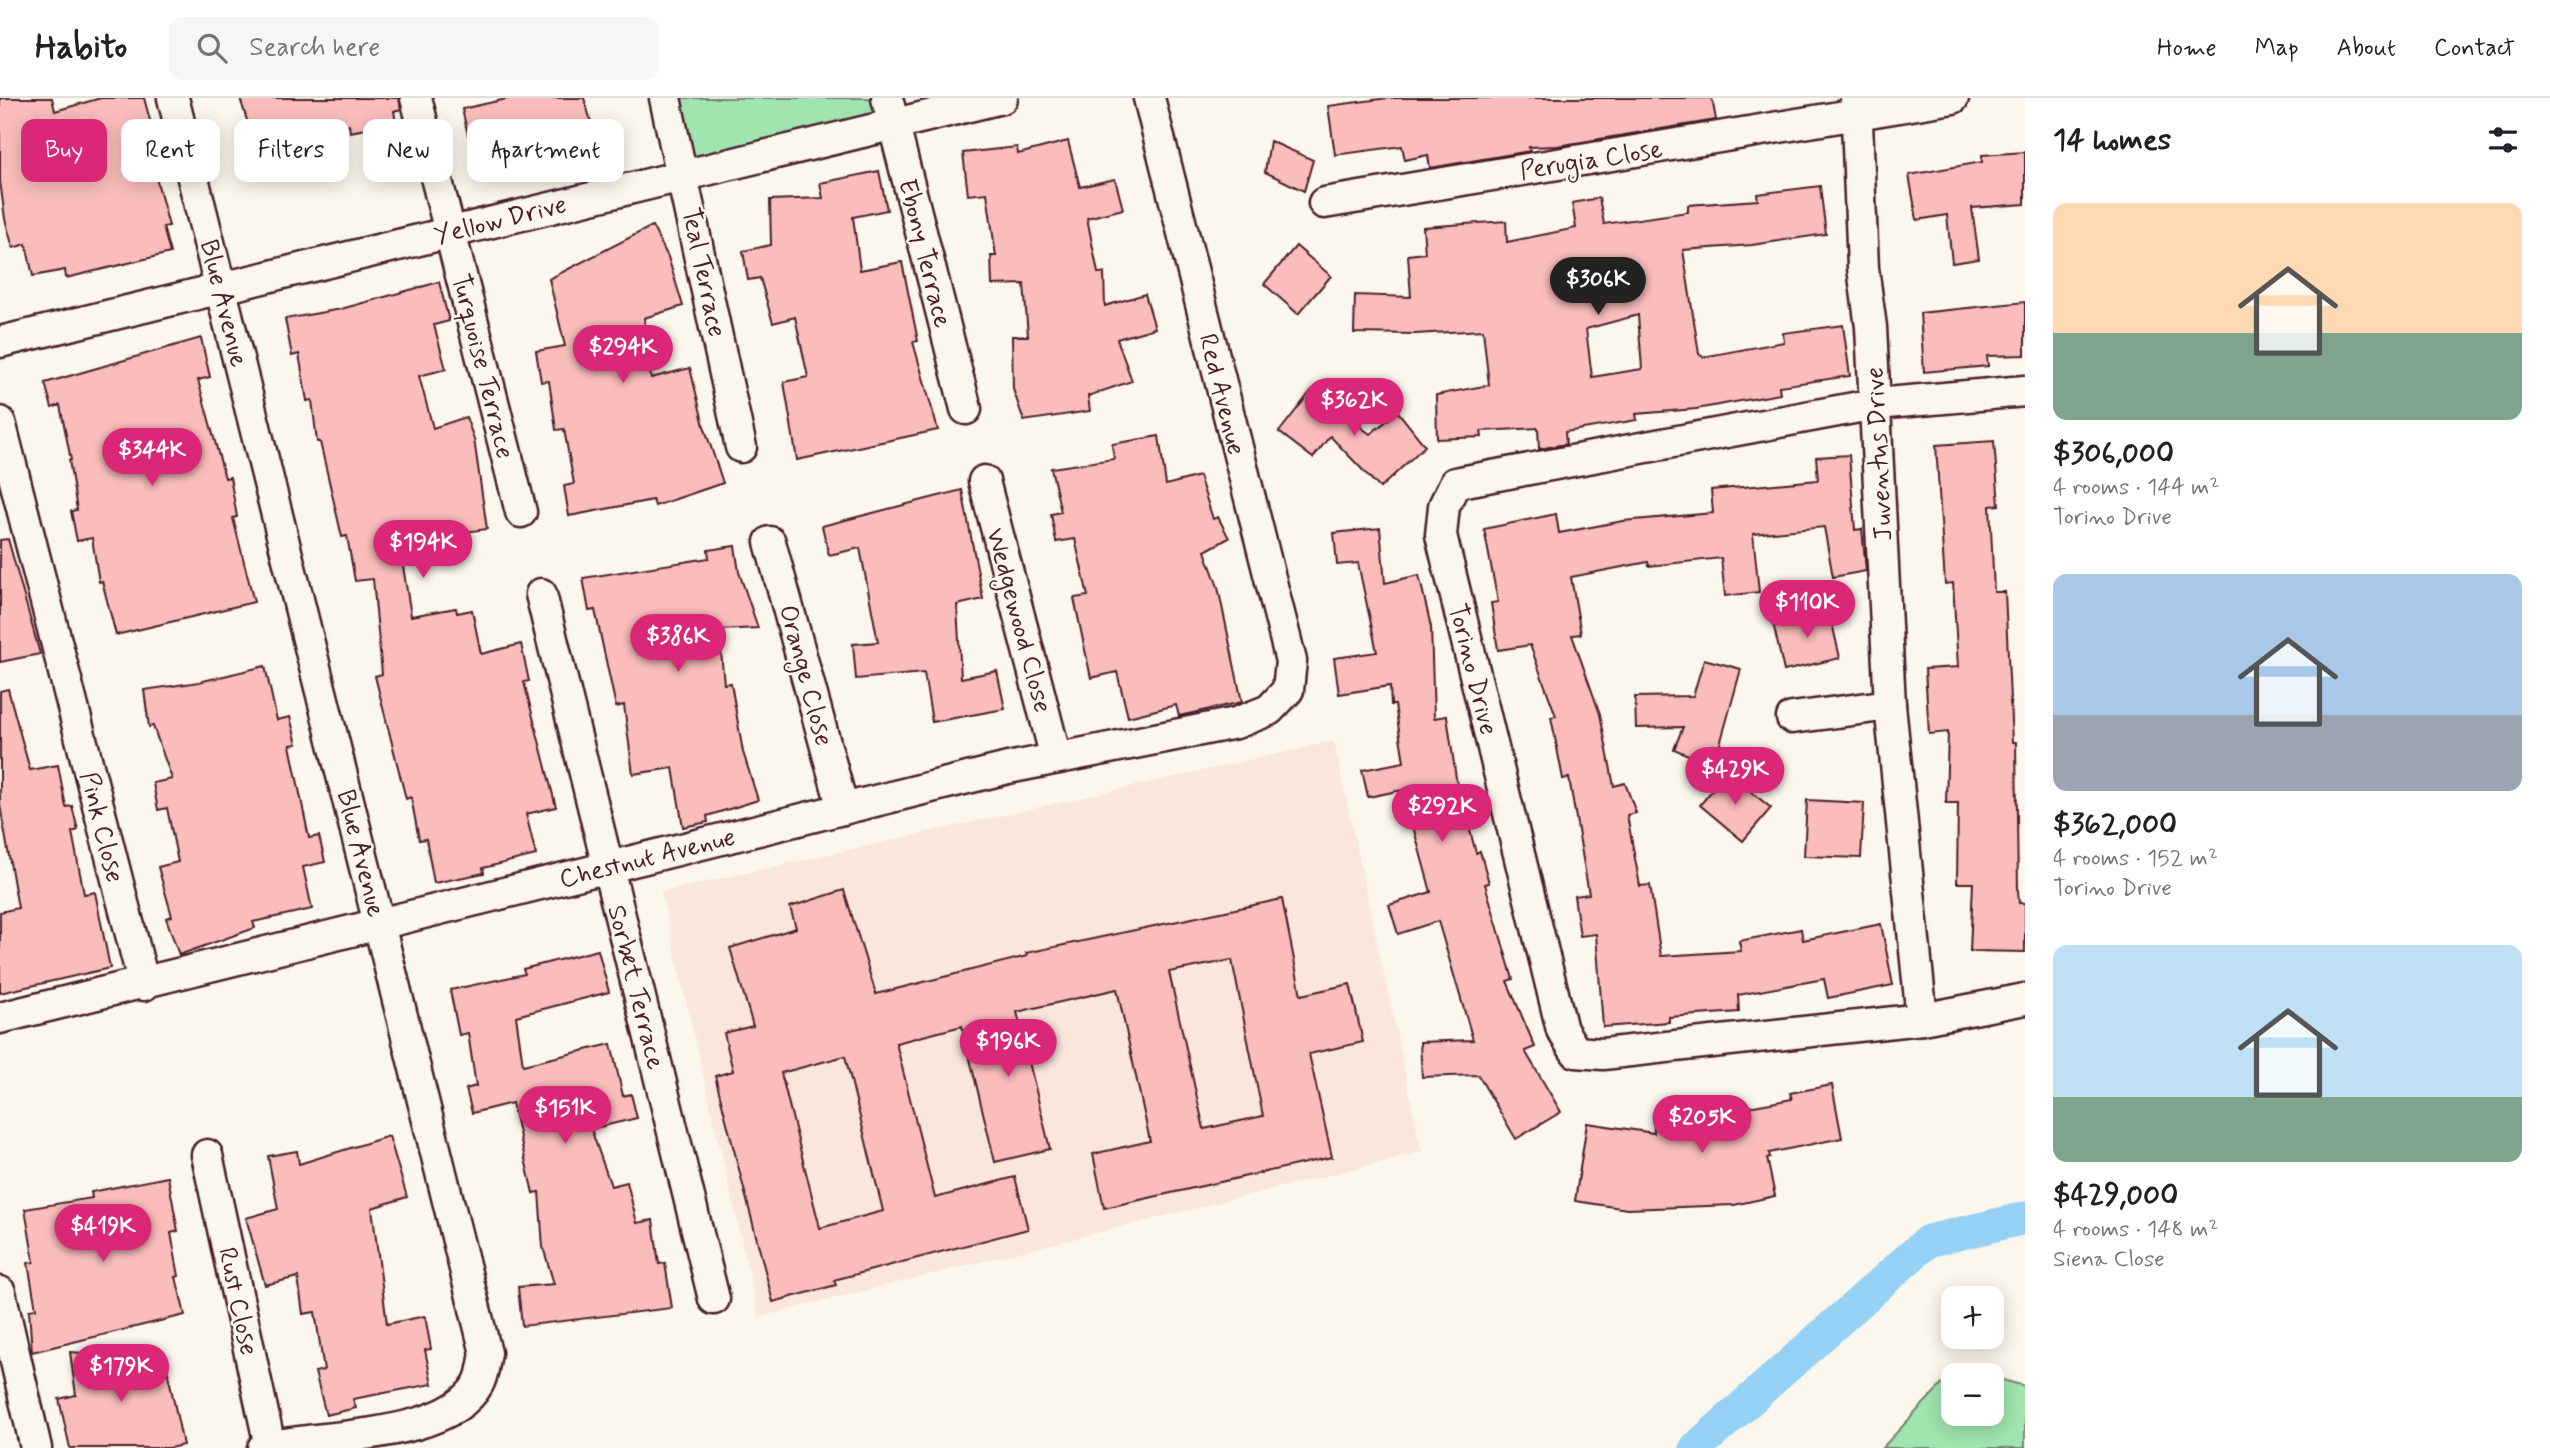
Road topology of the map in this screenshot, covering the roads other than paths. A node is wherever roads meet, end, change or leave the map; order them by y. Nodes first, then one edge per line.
1 (173, 98) edge
2 (416, 98) edge
3 (665, 98) edge
4 (1002, 98) edge
5 (1149, 98) edge
6 (1953, 98) edge
7 (1856, 106) edge
8 (890, 112) edge
9 (684, 174) junction
10 (1324, 203) dead end
11 (449, 231) junction
12 (221, 288) junction
13 (0, 342) edge
14 (2025, 391) edge
15 (1875, 404) junction
16 (966, 409) dead end
17 (0, 422) edge
18 (741, 447) dead end
19 (984, 481) dead end
20 (521, 512) dead end
21 (771, 542) dead end
22 (541, 594) dead end
23 (1288, 690) joint
24 (1890, 705) junction
25 (1792, 718) dead end
26 (1056, 758) junction
27 (843, 809) junction
28 (607, 866) junction
29 (379, 922) junction
30 (144, 985) junction
31 (2025, 999) edge
32 (0, 1018) edge
33 (1922, 1019) junction
34 (208, 1155) dead end
35 (0, 1292) edge
36 (714, 1299) dead end
37 (267, 1447) edge
38 (36, 1448) edge

1 - 12 street, Blue Avenue
2 - 11 street, Turquoise Terrace
3 - 9 street, Teal Terrace
4 - 8 street, Yellow Drive
5 - 23 street, Red Avenue
6 - 7 street, Perugia Close
7 - 10 street, Perugia Close
7 - 15 street, Juventus Drive
8 - 9 street, Yellow Drive
8 - 16 street, Ebony Terrace
9 - 11 street, Yellow Drive
9 - 18 street, Teal Terrace
11 - 12 street, Yellow Drive
11 - 20 street, Turquoise Terrace
12 - 13 street, Yellow Drive
12 - 29 street, Blue Avenue
14 - 15 street
15 - 24 street, Juventus Drive
15 - 33 street, Torino Drive
17 - 30 street, Pink Close
19 - 26 street, Wedgewood Close
21 - 27 street, Orange Close
22 - 28 street, Sorbet Terrace
23 - 26 street, Chestnut Avenue
24 - 25 street
24 - 33 street, Juventus Drive
26 - 27 street, Chestnut Avenue
27 - 28 street, Chestnut Avenue
28 - 29 street, Chestnut Avenue
28 - 36 street, Sorbet Terrace
29 - 30 street, Chestnut Avenue
29 - 37 street, Blue Avenue
30 - 32 street, Chestnut Avenue
31 - 33 street
34 - 37 street, Rust Close
35 - 38 street

